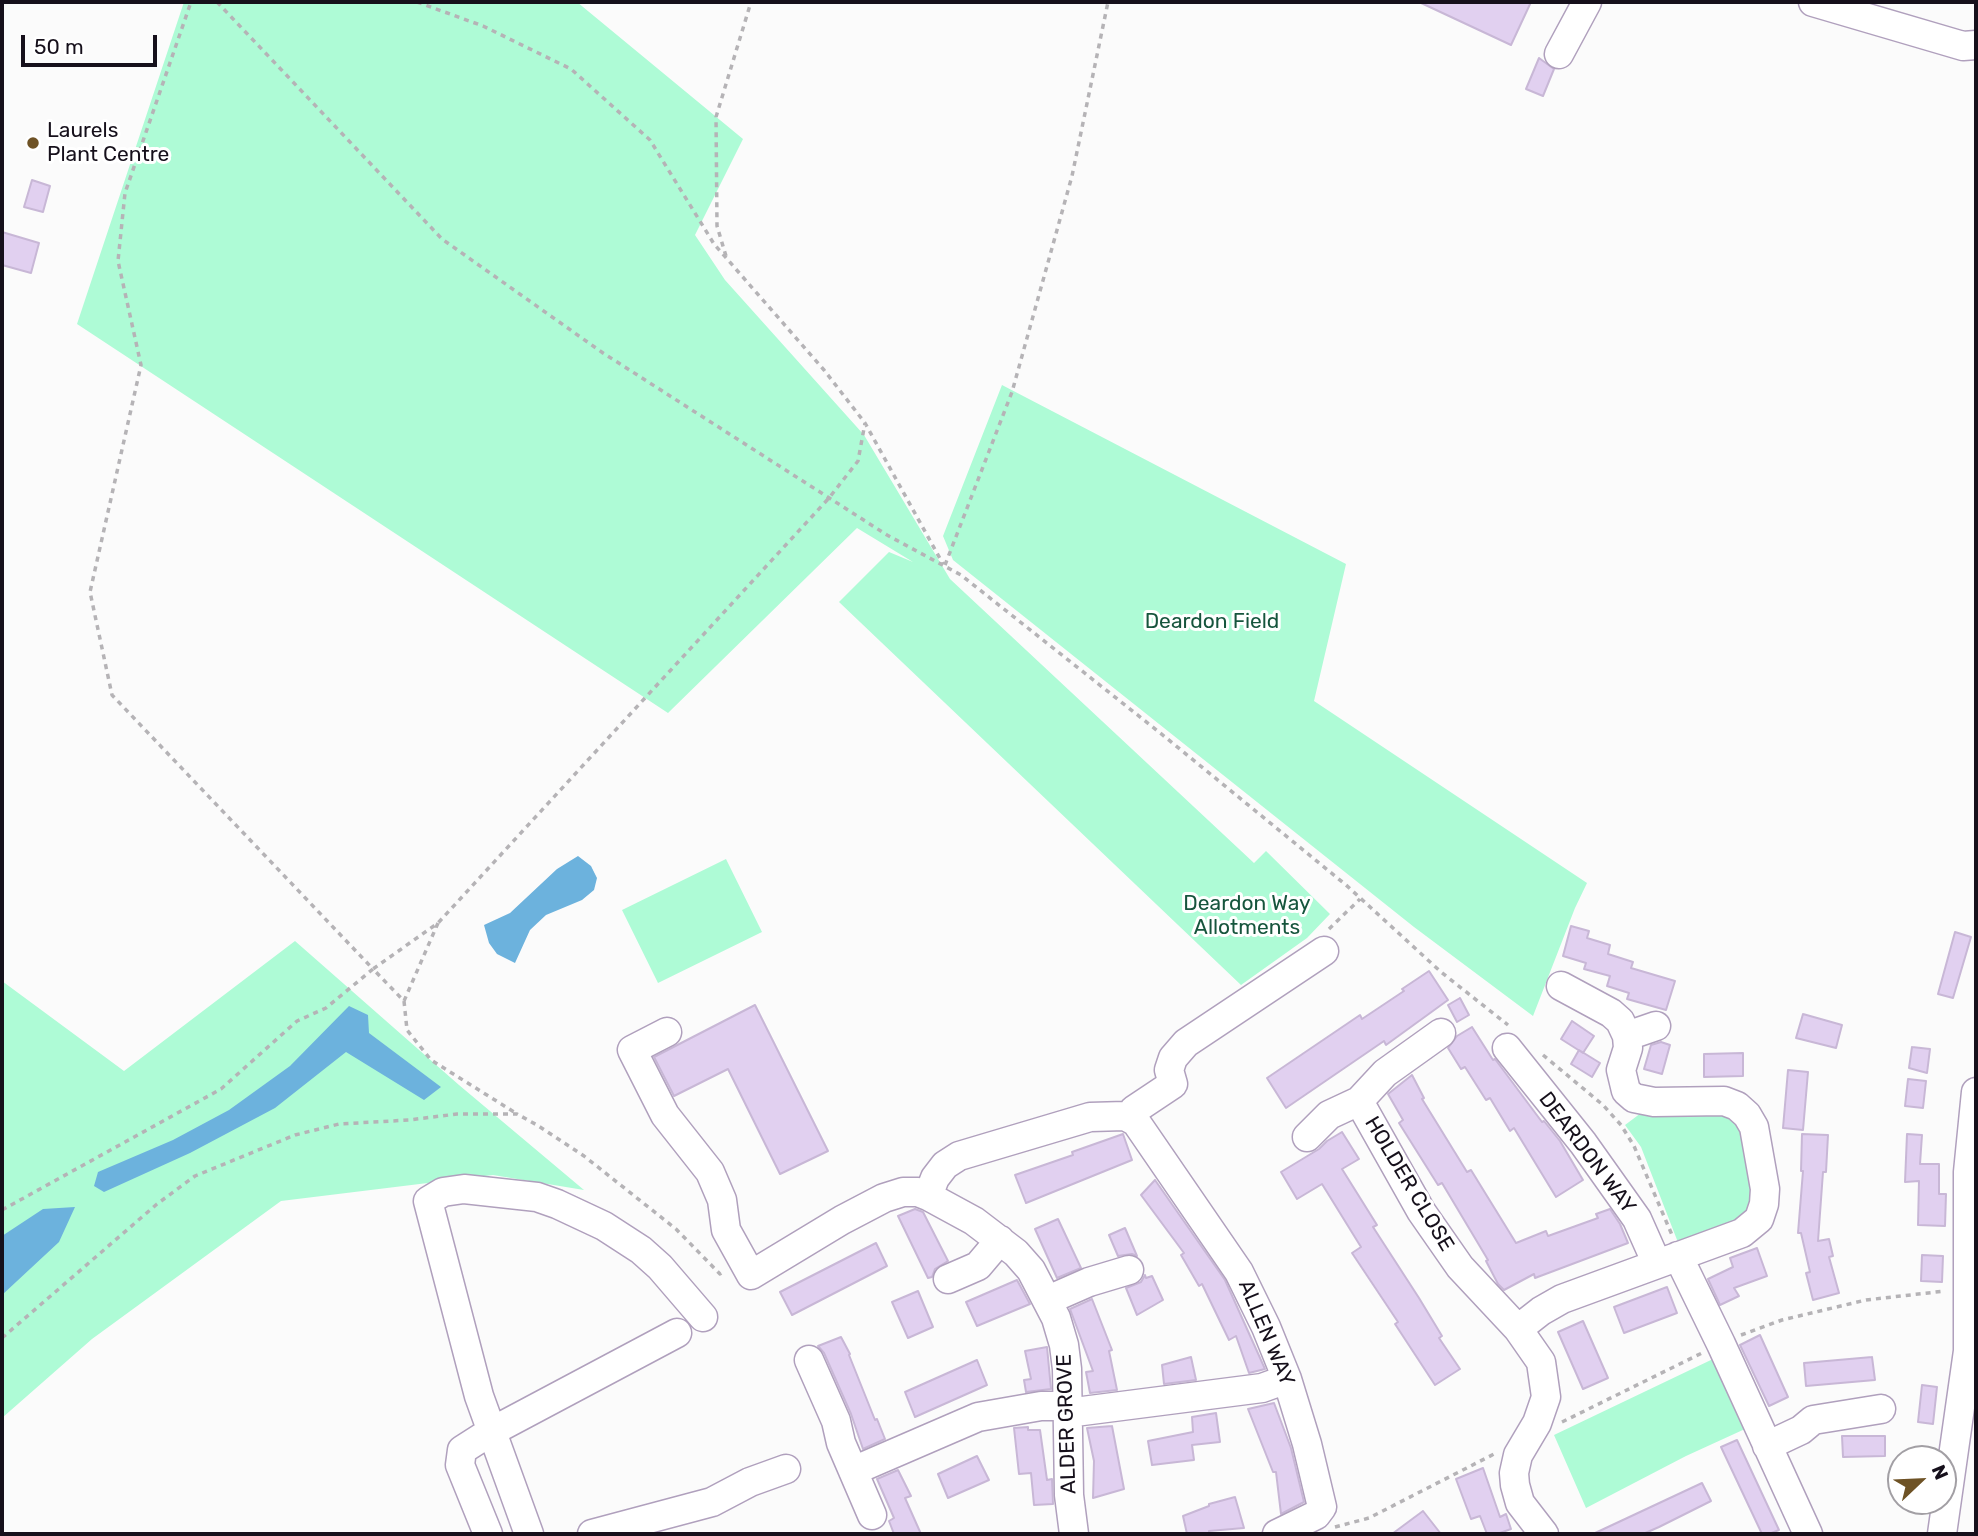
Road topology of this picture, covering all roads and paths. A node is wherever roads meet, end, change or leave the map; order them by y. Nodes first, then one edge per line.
1 (191, 2) edge
2 (217, 2) edge
3 (417, 2) edge
4 (751, 2) edge
5 (1108, 2) edge
6 (1587, 2) edge
7 (1813, 2) edge
8 (1976, 45) edge
9 (1559, 54) dead end
10 (726, 259) junction
11 (864, 423) junction
12 (829, 498) junction
13 (945, 565) junction
14 (438, 923) junction
15 (1325, 942) joint
16 (373, 969) junction
17 (1561, 986) dead end
18 (404, 1001) junction
19 (1656, 1026) dead end
20 (667, 1032) dead end
21 (1441, 1033) dead end
22 (1627, 1036) junction
23 (1507, 1048) dead end
24 (1976, 1092) edge
25 (1359, 1101) junction
26 (517, 1114) junction
27 (1137, 1125) junction
28 (1307, 1137) dead end
29 (928, 1196) junction
30 (2, 1210) edge
31 (1000, 1240) junction
32 (1668, 1260) junction
33 (746, 1267) junction
34 (1129, 1270) dead end
35 (948, 1279) dead end
36 (1048, 1300) junction
37 (703, 1317) dead end
38 (1518, 1329) junction
39 (677, 1333) dead end
40 (2, 1338) edge
41 (808, 1360) dead end
42 (1287, 1379) junction
43 (1881, 1409) dead end
44 (1067, 1410) junction
45 (491, 1432) junction
46 (1762, 1435) junction
47 (1499, 1451) dead end
48 (786, 1469) dead end
49 (853, 1471) junction
50 (872, 1515) dead end
51 (1333, 1528) dead end
52 (488, 1534) edge
53 (529, 1534) edge
54 (592, 1534) edge
55 (1074, 1534) edge
56 (1277, 1534) edge
57 (1544, 1534) edge
58 (1808, 1534) edge
59 (1942, 1534) edge

1 - 16 path
2 - 12 path
3 - 10 path
4 - 10 path
5 - 13 path
6 - 9 street
7 - 8 street
10 - 11 path
11 - 12 path
11 - 13 path
12 - 13 path
12 - 14 path
13 - 15 path
14 - 16 path
14 - 18 path
15 - 27 street
16 - 18 path
16 - 30 path
17 - 22 street
18 - 26 path
19 - 22 street
20 - 33 street
21 - 25 street, HOLDER CLOSE
22 - 32 street
23 - 32 street, DEARDON WAY
24 - 59 street
25 - 28 street, HOLDER CLOSE
25 - 38 street, HOLDER CLOSE
26 - 33 path
26 - 40 path
27 - 29 street
27 - 42 street, ALLEN WAY
29 - 31 street, ALDER GROVE
29 - 33 street, ALDER GROVE
31 - 35 street
31 - 36 street, ALDER GROVE
32 - 38 street
32 - 46 street, DEARDON WAY
34 - 36 street
36 - 44 street, ALDER GROVE
37 - 45 street
38 - 57 street
39 - 45 street
41 - 49 street
42 - 44 street
42 - 56 street, ALLEN WAY
43 - 46 street
44 - 49 street
44 - 55 street, ALDER GROVE
45 - 52 street
45 - 53 street
46 - 58 street, DEARDON WAY
47 - 51 path
48 - 54 street
49 - 50 street

